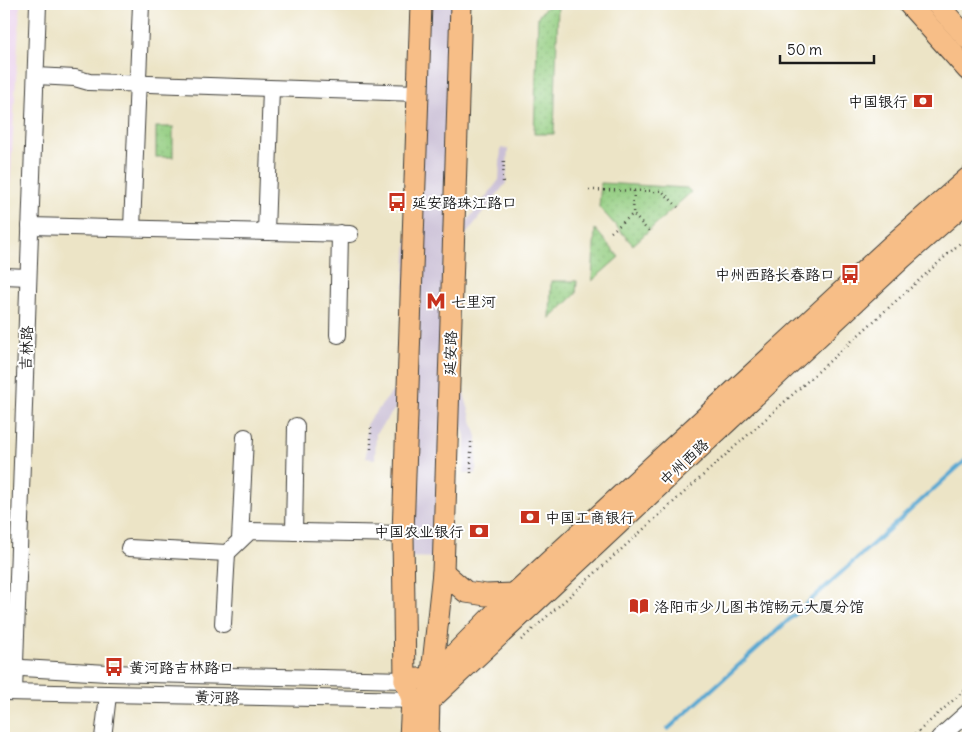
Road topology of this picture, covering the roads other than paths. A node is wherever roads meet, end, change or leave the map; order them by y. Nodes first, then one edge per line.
1 (38, 4) edge
2 (141, 4) edge
3 (421, 4) edge
4 (461, 4) edge
5 (909, 4) edge
6 (937, 4) edge
7 (968, 39) edge
8 (968, 70) edge
9 (36, 76) junction
10 (138, 84) junction
11 (271, 89) junction
12 (417, 93) junction
13 (968, 178) edge
14 (968, 200) edge
15 (30, 226) junction
16 (132, 228) junction
17 (266, 232) junction
18 (4, 276) edge
19 (28, 278) junction
20 (338, 334) dead end
21 (296, 426) dead end
22 (245, 437) dead end
23 (294, 532) junction
24 (403, 534) junction
25 (240, 540) junction
26 (129, 548) dead end
27 (227, 553) junction
28 (443, 572) junction
29 (514, 594) junction
30 (223, 624) dead end
31 (9, 667) edge
32 (432, 678) junction
33 (9, 692) edge
34 (416, 693) junction
35 (108, 695) junction
36 (968, 712) edge
37 (968, 727) edge
38 (103, 738) edge
39 (410, 738) edge
40 (428, 738) edge
41 (939, 738) edge
42 (955, 738) edge

1 - 9 street, 吉林路
2 - 10 street
3 - 12 main road
4 - 28 main road, 延安路
5 - 8 main road
6 - 7 main road
9 - 10 street
9 - 15 street, 吉林路
10 - 11 street
10 - 16 street
11 - 12 street
11 - 17 street
12 - 24 main road
13 - 29 main road, 中州西路
14 - 34 main road, 中州西路
15 - 16 street
15 - 19 street, 吉林路
16 - 17 street
17 - 20 street
18 - 19 street
19 - 31 street, 吉林路
21 - 23 street
22 - 25 street
23 - 24 street
23 - 25 street
24 - 34 main road
25 - 27 street
26 - 27 street
27 - 30 street
28 - 29 main road
28 - 32 main road, 延安路
29 - 32 main road, 中州西路
31 - 33 street, 吉林路
31 - 34 street, 黄河路
32 - 34 main road
33 - 35 street, 黄河路
34 - 35 street, 黄河路
34 - 39 main road
34 - 40 main road
35 - 38 street
36 - 41 street
37 - 42 street

